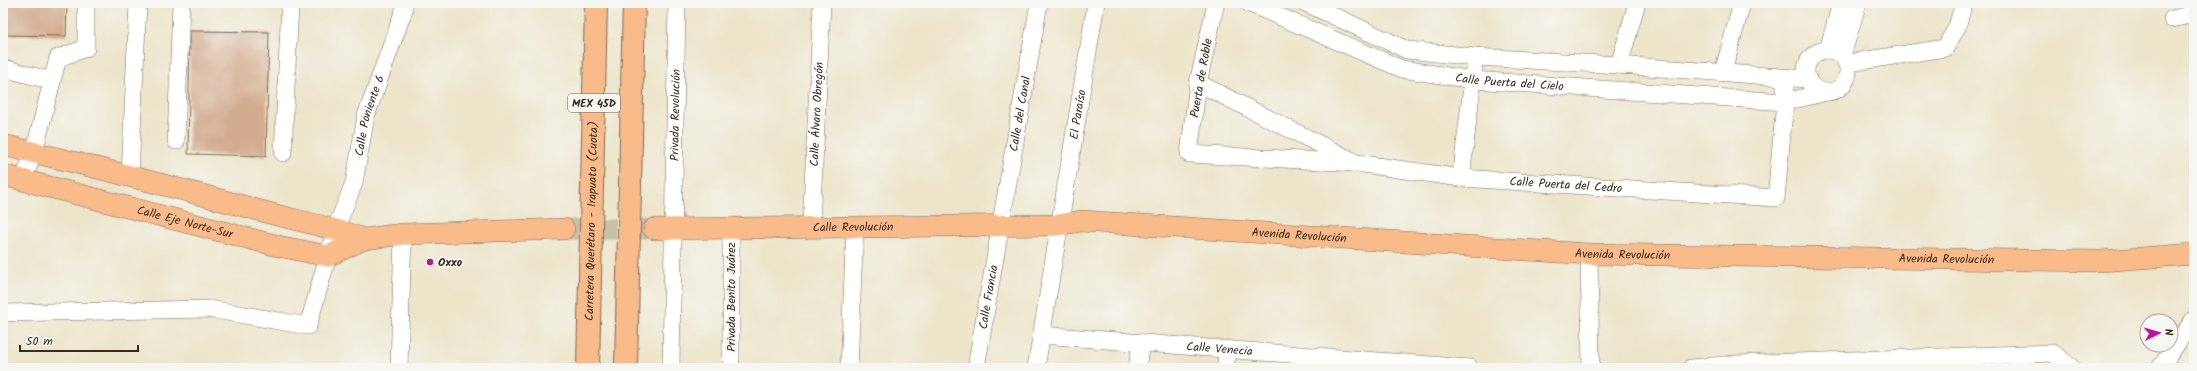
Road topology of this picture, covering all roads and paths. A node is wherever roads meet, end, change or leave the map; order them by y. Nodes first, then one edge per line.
1 (86, 3) edge
2 (138, 3) edge
3 (181, 3) edge
4 (290, 3) edge
5 (404, 3) edge
6 (596, 3) edge
7 (634, 3) edge
8 (677, 3) edge
9 (822, 3) edge
10 (1039, 3) edge
11 (1096, 3) edge
12 (1216, 3) edge
13 (1248, 3) edge
14 (1306, 3) edge
15 (1638, 3) edge
16 (1742, 3) edge
17 (1841, 3) edge
18 (1858, 3) edge
19 (1964, 3) edge
20 (2194, 14) edge
21 (2172, 19) dead end
22 (1839, 56) junction
23 (1475, 57) junction
24 (1619, 64) junction
25 (3, 68) edge
26 (1723, 72) junction
27 (1785, 78) junction
28 (1808, 79) junction
29 (1473, 80) junction
30 (52, 81) junction
31 (1198, 83) junction
32 (1827, 92) junction
33 (1785, 102) junction
34 (176, 141) dead end
35 (3, 145) edge
36 (34, 152) junction
37 (283, 154) dead end
38 (1189, 154) joint
39 (1356, 163) junction
40 (130, 174) junction
41 (3, 175) edge
42 (1460, 178) junction
43 (23, 180) junction
44 (1006, 225) junction
45 (1055, 225) junction
46 (731, 226) junction
47 (811, 226) junction
48 (855, 226) junction
49 (336, 228) junction
50 (664, 228) junction
51 (564, 229) tunnel mouth
52 (403, 234) junction
53 (364, 239) junction
54 (1589, 254) junction
55 (2194, 254) edge
56 (328, 256) junction
57 (3, 313) edge
58 (2194, 319) edge
59 (1041, 335) junction
60 (1141, 343) junction
61 (1228, 350) junction
62 (2052, 361) edge
63 (1322, 362) edge
64 (1947, 362) edge
65 (1839, 364) edge
66 (1420, 366) edge
67 (1735, 366) edge
68 (399, 368) edge
69 (588, 368) edge
70 (626, 368) edge
71 (671, 368) edge
72 (731, 368) edge
73 (849, 368) edge
74 (976, 368) edge
75 (1036, 368) edge
76 (1137, 368) edge
77 (1225, 368) edge
78 (1470, 368) edge
79 (1591, 368) edge
80 (1691, 368) edge
81 (2072, 368) edge
82 (2160, 368) edge

1 - 30 street
2 - 40 street
3 - 34 street
4 - 37 street
5 - 49 street, Calle Poniente 6
6 - 69 highway, Carretera Querétaro - Irapuato (Cuota) / MEX 45D
7 - 70 highway, MEX 45D
8 - 50 street, Privada Revolución
9 - 47 street, Calle Álvaro Obregón
10 - 44 street, Calle del Canal
11 - 45 street, El Paraíso
12 - 31 street, Puerta de Roble
13 - 29 street, Calle Puerta del Cielo
14 - 23 street, Calle Puerta del Cielo
15 - 24 street
16 - 26 street
17 - 22 street
18 - 22 street
19 - 22 street
20 - 21 street
22 - 28 street
22 - 32 street
23 - 24 street, Calle Puerta del Cielo
23 - 29 street
24 - 26 street, Calle Puerta del Cielo
25 - 30 street
26 - 27 street, Calle Puerta del Cielo
27 - 28 street, Calle Puerta del Cielo
27 - 33 street
28 - 32 street
29 - 33 street, Calle Puerta del Cielo
29 - 42 street
30 - 36 street
31 - 38 street, Puerta de Roble
31 - 39 street, Calle Puerta del Cedro
32 - 33 street, Calle Puerta del Cielo
33 - 42 street, Calle Puerta del Cedro
35 - 36 main road
36 - 40 main road
36 - 43 street
38 - 39 street, Calle Puerta del Cedro
39 - 42 street, Calle Puerta del Cedro
40 - 49 main road
41 - 43 main road, Calle Eje Norte-Sur
43 - 56 main road, Calle Eje Norte-Sur
44 - 45 main road, Calle Revolución
44 - 48 main road, Calle Revolución
44 - 74 street, Calle Francia
45 - 54 main road, Avenida Revolución
45 - 59 street
46 - 47 main road, Calle Revolución
46 - 50 main road, Calle Revolución
46 - 72 street, Privada Benito Juárez
47 - 48 main road, Calle Revolución
48 - 73 street
49 - 53 main road
49 - 56 street, Calle Poniente 6
50 - 71 street, Privada Revolución
51 - 52 main road
52 - 53 main road
52 - 68 street
53 - 56 main road
54 - 55 main road, Avenida Revolución
54 - 79 street
56 - 57 street, Calle Poniente 6
58 - 82 street
59 - 60 street, Calle Venecia
59 - 75 street
60 - 61 street, Calle Venecia
60 - 76 street
61 - 63 street, Calle Venecia
61 - 77 street
62 - 64 street
62 - 81 street
63 - 66 street, Calle Venecia
64 - 65 street
65 - 67 street
66 - 78 street, Calle Venecia
67 - 80 street

